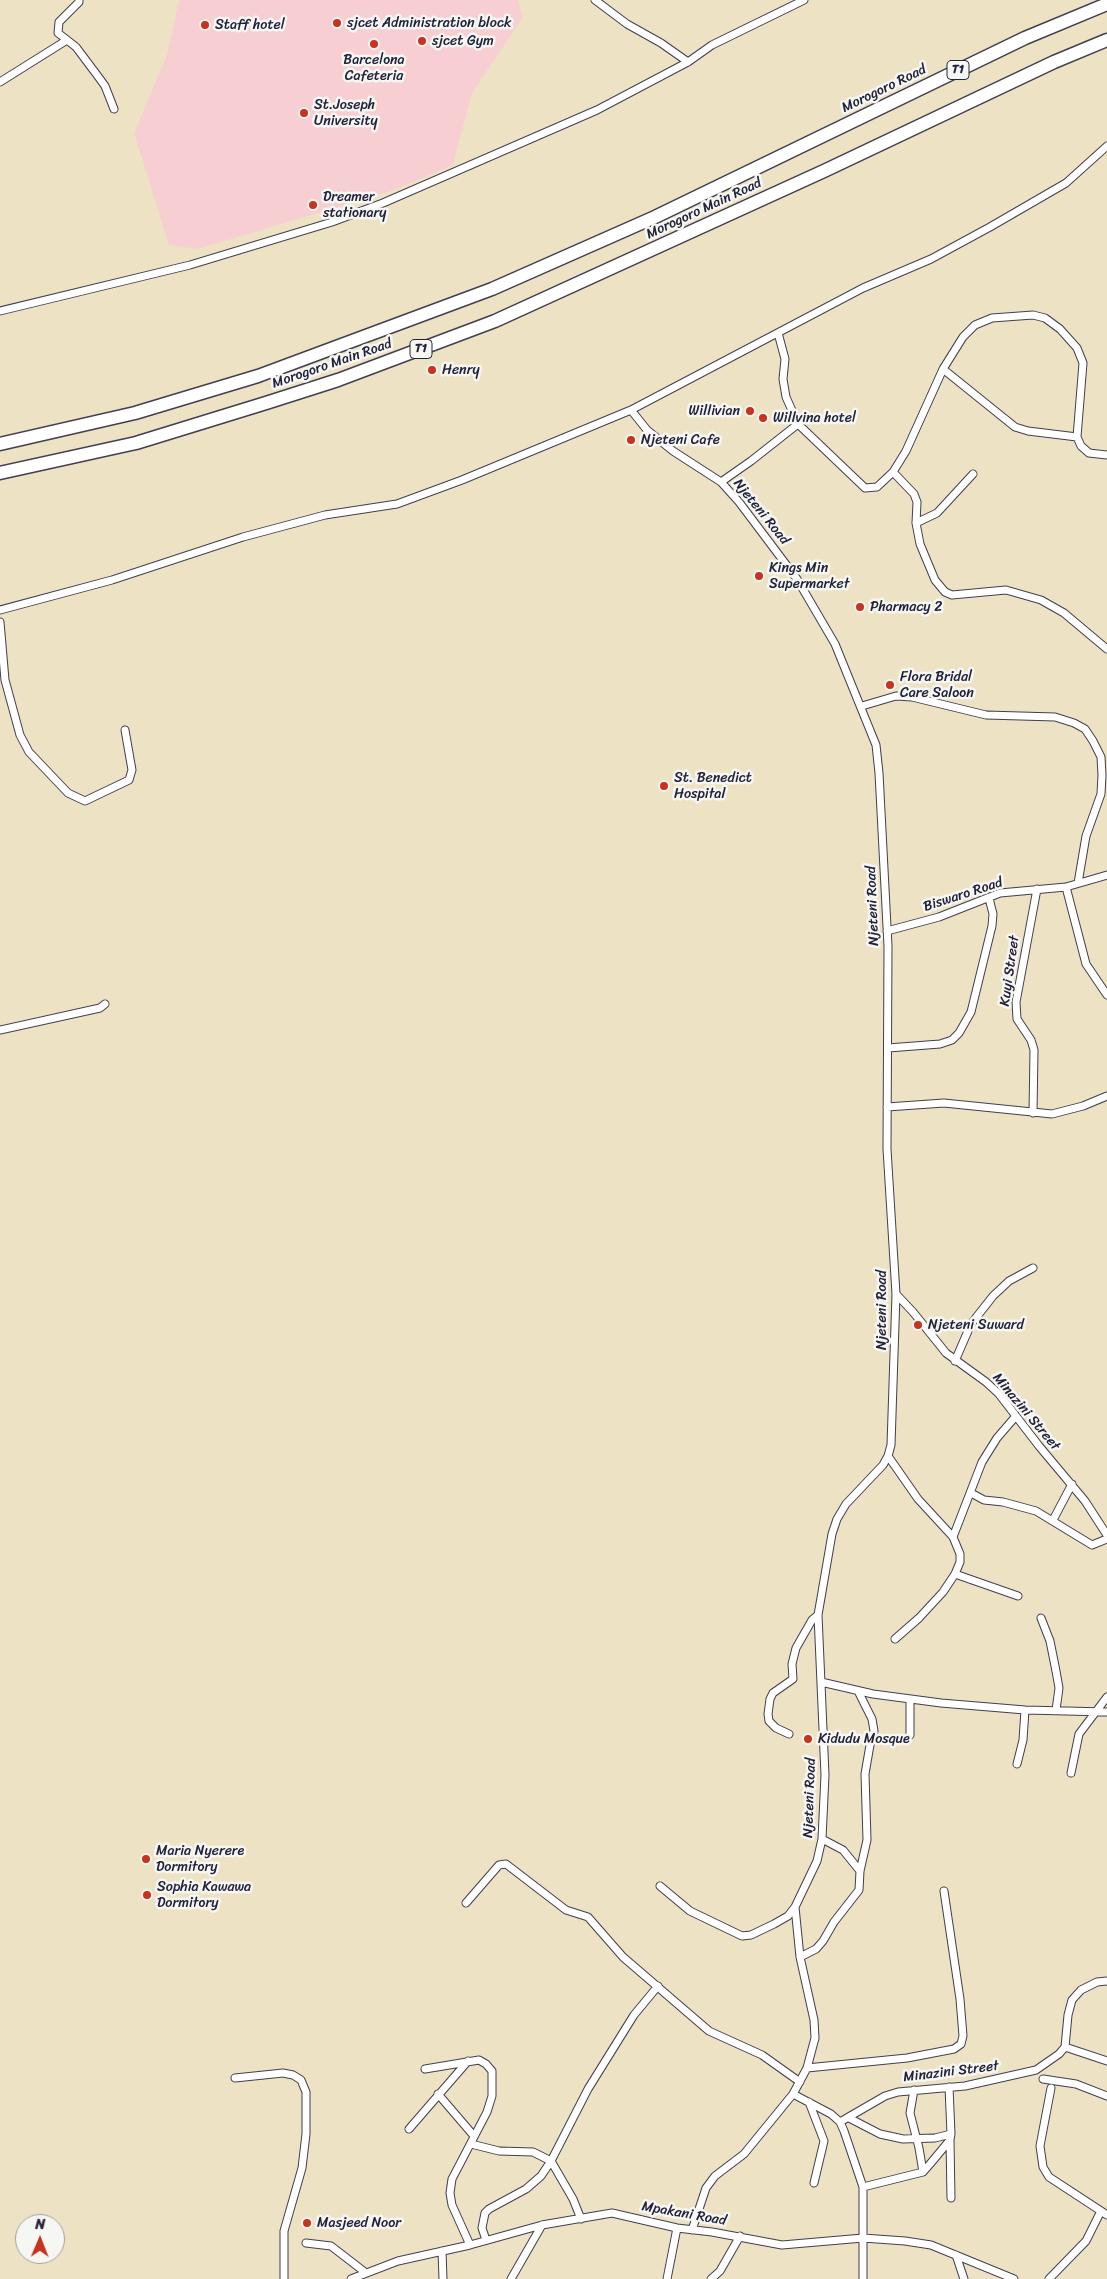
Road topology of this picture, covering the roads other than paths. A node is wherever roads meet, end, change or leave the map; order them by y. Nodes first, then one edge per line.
1 (79, 0) edge
2 (595, 0) edge
3 (804, 0) edge
4 (1107, 4) edge
5 (67, 40) junction
6 (1107, 40) edge
7 (688, 62) junction
8 (0, 82) edge
9 (114, 109) dead end
10 (811, 140) joint
11 (1107, 146) edge
12 (0, 311) edge
13 (778, 332) junction
14 (943, 369) junction
15 (632, 410) junction
16 (798, 424) junction
17 (1077, 437) junction
18 (0, 444) edge
19 (1107, 455) edge
20 (892, 472) junction
21 (0, 474) edge
22 (973, 474) dead end
23 (721, 482) junction
24 (916, 523) junction
25 (0, 610) edge
26 (0, 622) edge
27 (1107, 649) edge
28 (862, 706) junction
29 (125, 730) dead end
30 (1107, 875) edge
31 (1078, 883) junction
32 (1066, 887) junction
33 (1037, 889) junction
34 (989, 898) junction
35 (887, 931) junction
36 (1107, 995) edge
37 (105, 1004) dead end
38 (0, 1030) edge
39 (888, 1048) junction
40 (1107, 1096) edge
41 (887, 1107) junction
42 (1033, 1113) junction
43 (1033, 1268) dead end
44 (896, 1294) junction
45 (955, 1361) junction
46 (1016, 1416) junction
47 (888, 1456) junction
48 (1072, 1484) junction
49 (971, 1493) junction
50 (1053, 1520) junction
51 (1107, 1535) edge
52 (953, 1537) junction
53 (1107, 1539) edge
54 (955, 1574) junction
55 (1018, 1596) dead end
56 (818, 1615) junction
57 (1041, 1618) dead end
58 (895, 1640) dead end
59 (821, 1682) junction
60 (858, 1691) junction
61 (1107, 1696) edge
62 (910, 1699) junction
63 (1024, 1710) junction
64 (1056, 1710) junction
65 (1095, 1711) junction
66 (1107, 1712) edge
67 (789, 1734) dead end
68 (910, 1735) dead end
69 (1017, 1764) dead end
70 (1072, 1773) dead end
71 (822, 1838) junction
72 (860, 1870) junction
73 (660, 1886) dead end
74 (944, 1891) dead end
75 (466, 1903) dead end
76 (795, 1907) junction
77 (800, 1957) junction
78 (1107, 1981) edge
79 (658, 1986) junction
80 (1065, 2047) junction
81 (468, 2061) junction
82 (1107, 2061) edge
83 (807, 2068) junction
84 (425, 2069) dead end
85 (235, 2078) dead end
86 (1043, 2079) dead end
87 (800, 2082) junction
88 (949, 2087) junction
89 (1051, 2088) dead end
90 (914, 2090) junction
91 (438, 2094) junction
92 (793, 2094) junction
93 (1107, 2096) edge
94 (809, 2102) junction
95 (849, 2118) junction
96 (840, 2122) junction
97 (409, 2129) dead end
98 (950, 2138) junction
99 (916, 2139) junction
100 (473, 2140) junction
101 (551, 2161) junction
102 (923, 2172) junction
103 (814, 2183) dead end
104 (863, 2187) junction
105 (951, 2198) dead end
106 (1104, 2213) edge
107 (582, 2219) junction
108 (542, 2225) junction
109 (677, 2228) junction
110 (692, 2230) junction
111 (740, 2236) junction
112 (863, 2238) junction
113 (486, 2240) junction
114 (306, 2243) dead end
115 (470, 2246) junction
116 (442, 2251) junction
117 (956, 2255) junction
118 (366, 2273) junction
119 (284, 2279) edge
120 (351, 2279) edge
121 (443, 2279) edge
122 (510, 2279) edge
123 (667, 2279) edge
124 (711, 2279) edge
125 (863, 2279) edge
126 (964, 2279) edge
127 (1014, 2279) edge
128 (1049, 2279) edge

1 - 5 street
2 - 7 street
3 - 7 street
4 - 10 highway, Morogoro Road / T1
5 - 8 street
5 - 9 street
6 - 21 highway, Morogoro Main Road / T1
7 - 12 street
10 - 18 highway, Morogoro Main Road / T1
11 - 13 street
13 - 15 street
13 - 16 street
14 - 17 street
14 - 17 street
14 - 20 street
15 - 23 street, Njeteni Road
15 - 25 street
16 - 20 street
16 - 23 street
17 - 19 street
20 - 24 street
22 - 24 street
23 - 28 street, Njeteni Road
24 - 27 street
26 - 29 street
28 - 31 street
28 - 35 street, Njeteni Road
30 - 31 street, Biswaro Road
31 - 32 street, Biswaro Road
32 - 33 street, Biswaro Road
32 - 36 street
33 - 34 street, Biswaro Road
33 - 42 street, Kuyi Street
34 - 35 street, Biswaro Road
34 - 39 street
35 - 39 street, Njeteni Road
37 - 38 street
39 - 41 street, Njeteni Road
40 - 42 street
41 - 42 street
41 - 44 street, Njeteni Road
43 - 45 street
44 - 45 street, Minazini Street
44 - 47 street, Njeteni Road
45 - 46 street, Minazini Street
46 - 48 street, Minazini Street
46 - 49 street
47 - 52 street
47 - 56 street, Njeteni Road
48 - 50 street
48 - 51 street, Minazini Street
49 - 50 street
49 - 52 street
50 - 53 street
52 - 54 street
54 - 55 street
54 - 58 street
56 - 59 street, Njeteni Road
56 - 67 street
57 - 64 street
59 - 60 street
59 - 71 street, Njeteni Road
60 - 62 street
60 - 72 street
61 - 65 street
62 - 63 street
62 - 68 street
63 - 64 street
63 - 69 street
64 - 65 street
65 - 66 street
65 - 70 street
71 - 72 street
71 - 76 street, Njeteni Road
72 - 77 street
73 - 76 street
74 - 83 street
75 - 79 street
76 - 77 street
77 - 83 street
78 - 80 street
79 - 87 street
79 - 101 street
80 - 82 street
80 - 88 street, Minazini Street
81 - 84 street
81 - 91 street
81 - 100 street
83 - 87 street
85 - 119 street
86 - 93 street
87 - 92 street
88 - 90 street, Minazini Street
88 - 98 street
89 - 106 street
90 - 95 street, Minazini Street
90 - 99 street
91 - 97 street
91 - 100 street
92 - 94 street
92 - 110 street
94 - 96 street
94 - 103 street
95 - 96 street, Minazini Street
95 - 99 street
96 - 104 street
98 - 99 street
98 - 102 street
98 - 105 street
99 - 102 street
100 - 101 street
100 - 115 street
101 - 107 street
101 - 113 street
102 - 104 street
104 - 112 street
106 - 128 street
107 - 108 street, Mpakani Road
107 - 109 street, Mpakani Road
108 - 113 street, Mpakani Road
108 - 122 street
109 - 110 street, Mpakani Road
109 - 123 street
110 - 111 street, Mpakani Road
111 - 112 street, Mpakani Road
111 - 124 street
112 - 117 street, Mpakani Road
112 - 125 street
113 - 115 street, Mpakani Road
114 - 118 street
115 - 116 street, Mpakani Road
116 - 118 street, Mpakani Road
116 - 121 street
117 - 126 street
117 - 127 street, Mpakani Road
118 - 120 street, Mpakani Road

